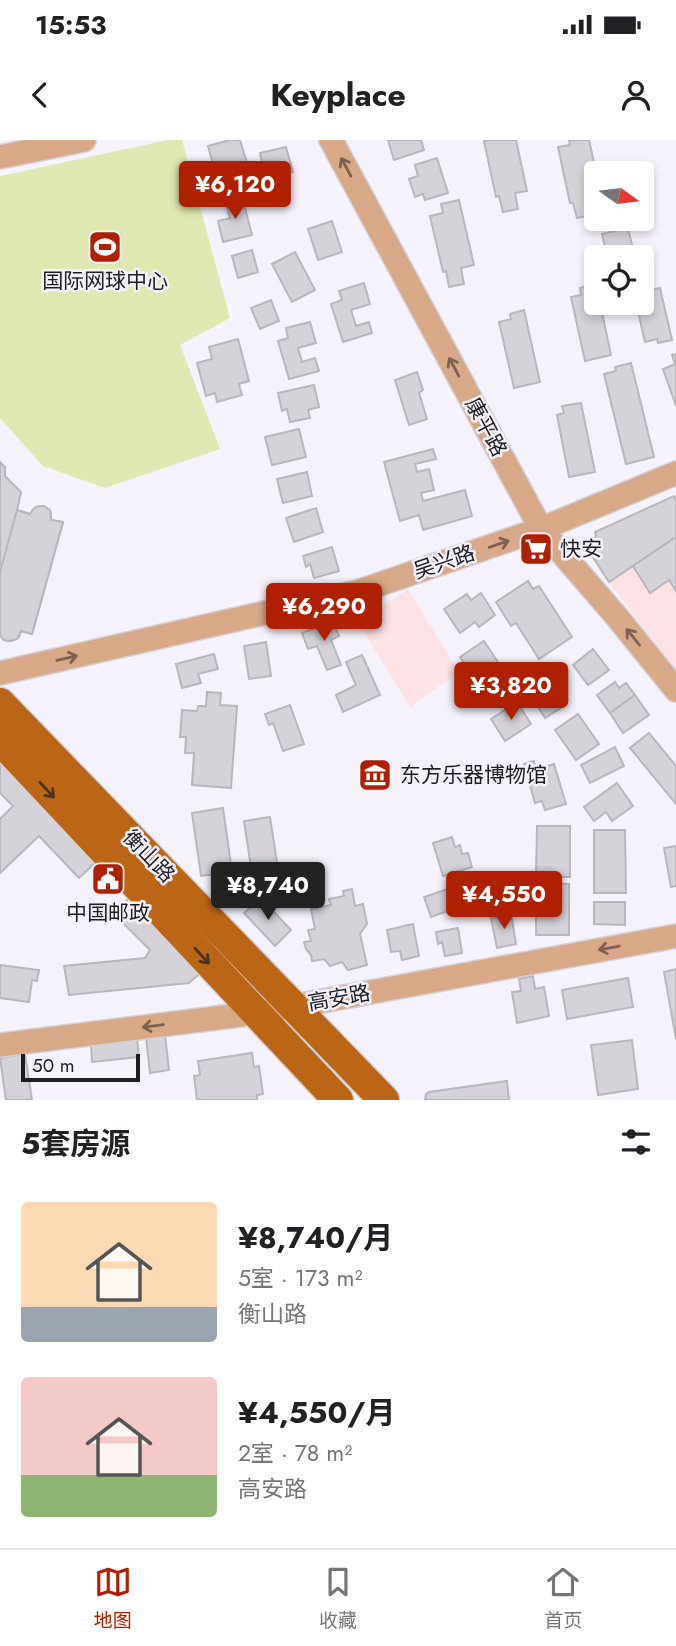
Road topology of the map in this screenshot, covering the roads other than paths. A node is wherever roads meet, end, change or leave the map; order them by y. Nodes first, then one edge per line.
1 (84, 140) edge
2 (331, 140) edge
3 (28, 146) edge
4 (0, 157) edge
5 (676, 473) edge
6 (541, 529) junction
7 (0, 673) edge
8 (676, 690) edge
9 (0, 703) edge
10 (0, 740) edge
11 (676, 936) edge
12 (293, 1007) junction
13 (257, 1013) junction
14 (331, 1044) junction
15 (0, 1045) edge
16 (327, 1093) edge
17 (384, 1100) edge

1 - 3 street
6 -> 2 street, 康平路
3 - 4 street
5 - 6 street, 吴兴路
7 -> 6 street, 吴兴路
8 -> 6 street, 康平路
9 - 12 main road, 衡山路
10 -> 13 main road, 衡山路
11 -> 12 street, 高安路
12 - 13 street, 高安路
12 - 14 main road, 衡山路
13 -> 15 street, 高安路
13 - 16 main road, 衡山路
14 - 16 street
14 - 17 main road, 衡山路

